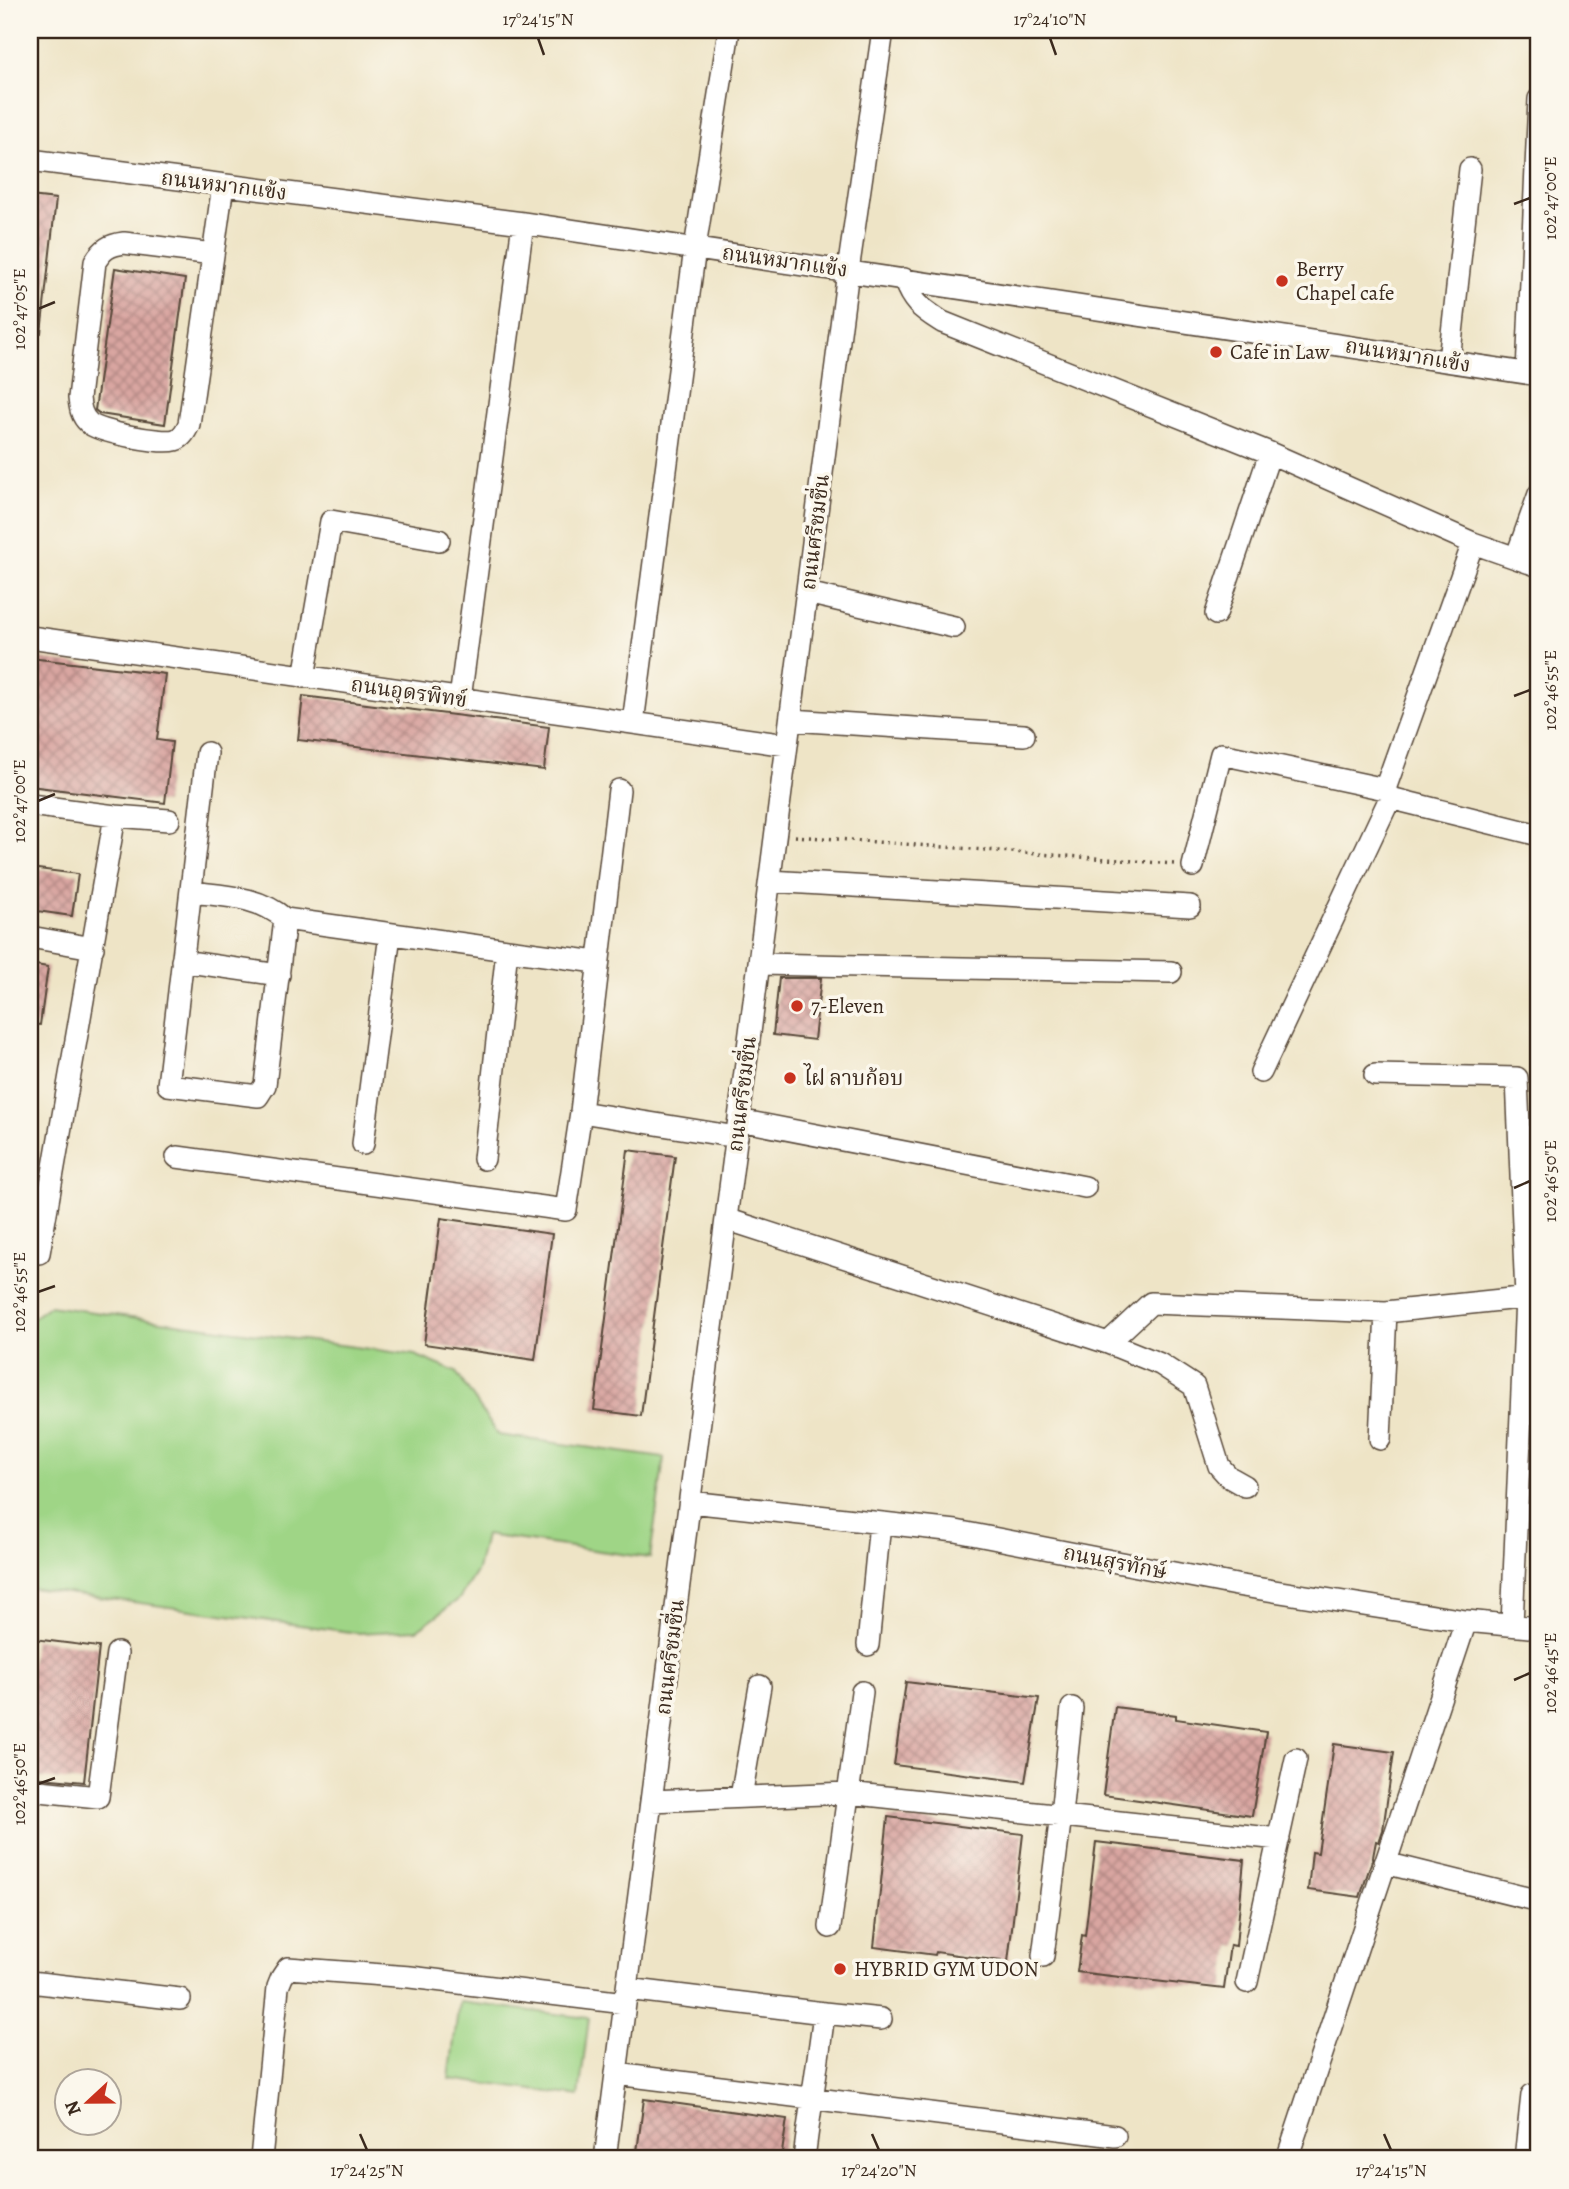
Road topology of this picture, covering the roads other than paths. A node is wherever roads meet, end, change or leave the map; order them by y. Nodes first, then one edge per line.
1 (729, 30) edge
2 (883, 30) edge
3 (1539, 99) edge
4 (30, 160) edge
5 (1470, 169) dead end
6 (223, 185) junction
7 (523, 223) junction
8 (695, 248) junction
9 (213, 254) junction
10 (848, 271) junction
11 (904, 279) junction
12 (1449, 361) junction
13 (1533, 374) edge
14 (1270, 453) junction
15 (1539, 494) edge
16 (439, 540) dead end
17 (1473, 543) junction
18 (1516, 558) junction
19 (1539, 566) edge
20 (807, 593) junction
21 (1216, 614) dead end
22 (954, 627) dead end
23 (30, 638) edge
24 (304, 677) junction
25 (460, 699) junction
26 (791, 720) junction
27 (633, 723) junction
28 (1024, 736) dead end
29 (788, 745) junction
30 (207, 753) dead end
31 (620, 790) dead end
32 (1387, 794) junction
33 (30, 805) edge
34 (115, 816) junction
35 (169, 820) dead end
36 (1539, 835) edge
37 (1193, 866) road end
38 (770, 880) junction
39 (191, 891) junction
40 (1190, 906) dead end
41 (285, 919) junction
42 (390, 934) junction
43 (30, 937) edge
44 (93, 948) junction
45 (507, 950) junction
46 (182, 961) junction
47 (597, 962) junction
48 (759, 964) junction
49 (1171, 972) dead end
50 (279, 975) junction
51 (1261, 1072) dead end
52 (1374, 1075) dead end
53 (581, 1112) junction
54 (738, 1128) junction
55 (363, 1144) dead end
56 (177, 1157) dead end
57 (484, 1158) dead end
58 (1085, 1187) dead end
59 (726, 1219) junction
60 (30, 1252) edge
61 (1533, 1296) edge
62 (1386, 1312) junction
63 (1108, 1343) junction
64 (1380, 1439) dead end
65 (1245, 1486) dead end
66 (690, 1502) junction
67 (880, 1523) junction
68 (1466, 1621) junction
69 (1512, 1625) junction
70 (1539, 1628) edge
71 (868, 1645) dead end
72 (117, 1653) dead end
73 (760, 1686) dead end
74 (862, 1692) dead end
75 (1072, 1708) dead end
76 (1296, 1759) dead end
77 (30, 1790) edge
78 (848, 1793) junction
79 (741, 1797) junction
80 (651, 1801) junction
81 (1061, 1815) junction
82 (1279, 1839) junction
83 (1385, 1863) junction
84 (1539, 1901) edge
85 (830, 1927) dead end
86 (1043, 1956) dead end
87 (30, 1982) edge
88 (1247, 1982) dead end
89 (626, 1996) junction
90 (180, 1999) dead end
91 (824, 2013) junction
92 (881, 2018) dead end
93 (616, 2074) junction
94 (1532, 2095) dead end
95 (811, 2096) junction
96 (1115, 2136) dead end
97 (261, 2159) edge
98 (605, 2159) edge
99 (804, 2159) edge
100 (1287, 2159) edge
101 (1525, 2159) edge

1 - 8 street
2 - 10 street, ถนนศรีชมชื่น
3 - 13 street
4 - 6 street, ถนนหมากแข้ง
5 - 12 street
6 - 7 street, ถนนหมากแข้ง
6 - 9 street
7 - 8 street, ถนนหมากแข้ง
7 - 25 street
8 - 10 street, ถนนหมากแข้ง
8 - 27 street
9 - 9 street
10 - 11 street, ถนนหมากแข้ง
10 - 20 street, ถนนศรีชมชื่น
11 - 12 street, ถนนหมากแข้ง
11 - 14 street
12 - 13 street, ถนนหมากแข้ง
14 - 17 street
14 - 21 street
15 - 18 street
16 - 24 street
17 - 18 street
17 - 32 street
18 - 19 street
20 - 22 street
20 - 26 street, ถนนศรีชมชื่น
23 - 24 street, ถนนอุดรพิทข์
24 - 25 street, ถนนอุดรพิทข์
25 - 27 street, ถนนอุดรพิทข์
26 - 28 street
26 - 29 street, ถนนศรีชมชื่น
27 - 29 street, ถนนอุดรพิทข์
29 - 38 street, ถนนศรีชมชื่น
30 - 39 street
31 - 47 street
32 - 36 street
32 - 37 street
32 - 51 street
33 - 34 street
34 - 35 street
34 - 44 street
38 - 40 street
38 - 48 street, ถนนศรีชมชื่น
39 - 41 street
39 - 46 street
41 - 42 street
41 - 50 street
42 - 45 street
42 - 55 street
43 - 44 street
44 - 60 street
45 - 47 street
45 - 57 street
46 - 50 street
46 - 50 street
47 - 53 street
48 - 49 street
48 - 54 street, ถนนศรีชมชื่น
52 - 61 street
53 - 54 street
53 - 56 street
54 - 58 street
54 - 59 street, ถนนศรีชมชื่น
59 - 63 street
59 - 66 street, ถนนศรีชมชื่น
61 - 62 street
61 - 69 street
62 - 63 street
62 - 64 street
63 - 65 street
66 - 67 street, ถนนสุรทักษ์
66 - 80 street, ถนนศรีชมชื่น
67 - 68 street, ถนนสุรทักษ์
67 - 71 street
68 - 69 street, ถนนสุรทักษ์
68 - 83 street
69 - 70 street, ถนนสุรทักษ์
72 - 77 street
73 - 79 street
74 - 78 street
75 - 81 street
76 - 82 street
78 - 79 street
78 - 81 street
78 - 85 street
79 - 80 street
80 - 89 street, ถนนศรีชมชื่น
81 - 82 street
81 - 86 street
82 - 88 street
83 - 84 street
83 - 100 street
87 - 90 street
89 - 91 street
89 - 93 street, ถนนศรีชมชื่น
89 - 97 street
91 - 92 street
91 - 95 street
93 - 95 street
93 - 98 street, ถนนศรีชมชื่น
94 - 101 street
95 - 96 street
95 - 99 street

